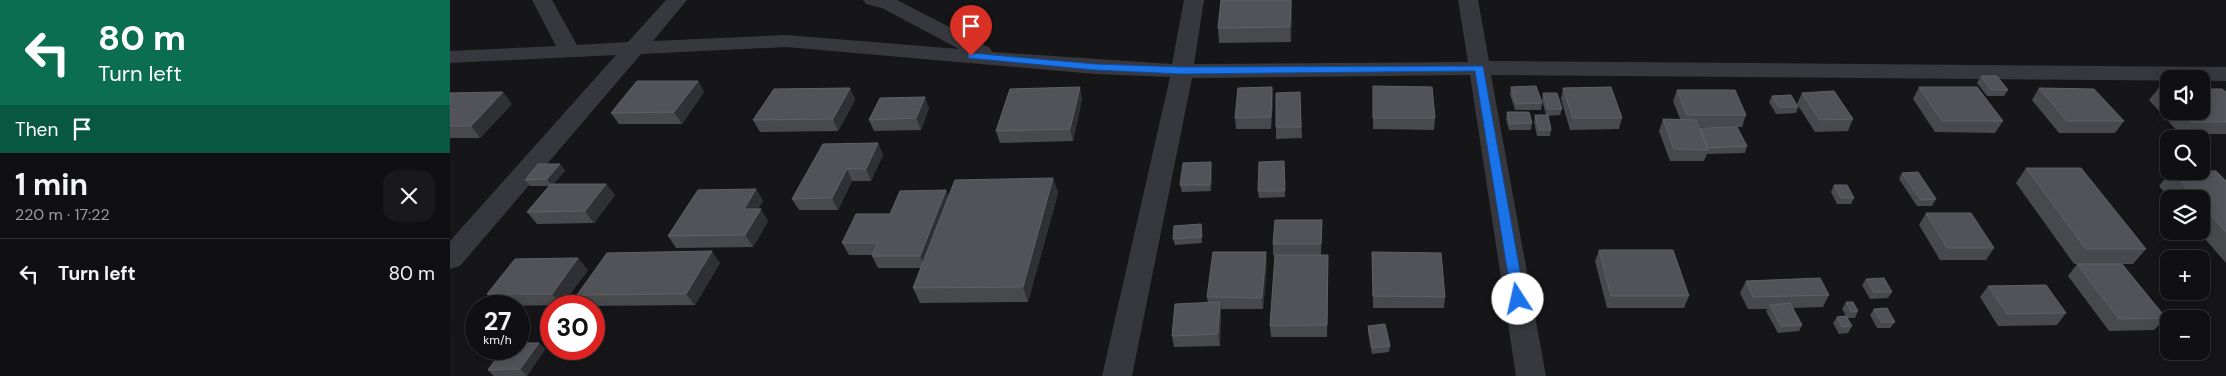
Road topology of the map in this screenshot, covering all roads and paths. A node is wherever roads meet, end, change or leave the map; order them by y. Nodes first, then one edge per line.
1 (542, 0) edge
2 (677, 0) edge
3 (874, 0) edge
4 (1194, 0) edge
5 (1468, 0) edge
6 (633, 50) junction
7 (570, 51) junction
8 (450, 57) edge
9 (991, 58) junction
10 (1479, 68) junction
11 (1182, 70) junction
12 (2226, 74) edge
13 (450, 259) edge
14 (1117, 376) edge
15 (1532, 376) edge

1 - 7 street
2 - 6 street
3 - 9 street
4 - 11 street
5 - 10 street
6 - 7 street
6 - 9 street
6 - 13 street
7 - 8 street
9 - 11 street
10 - 11 street
10 - 12 street
10 - 15 street
11 - 14 street

